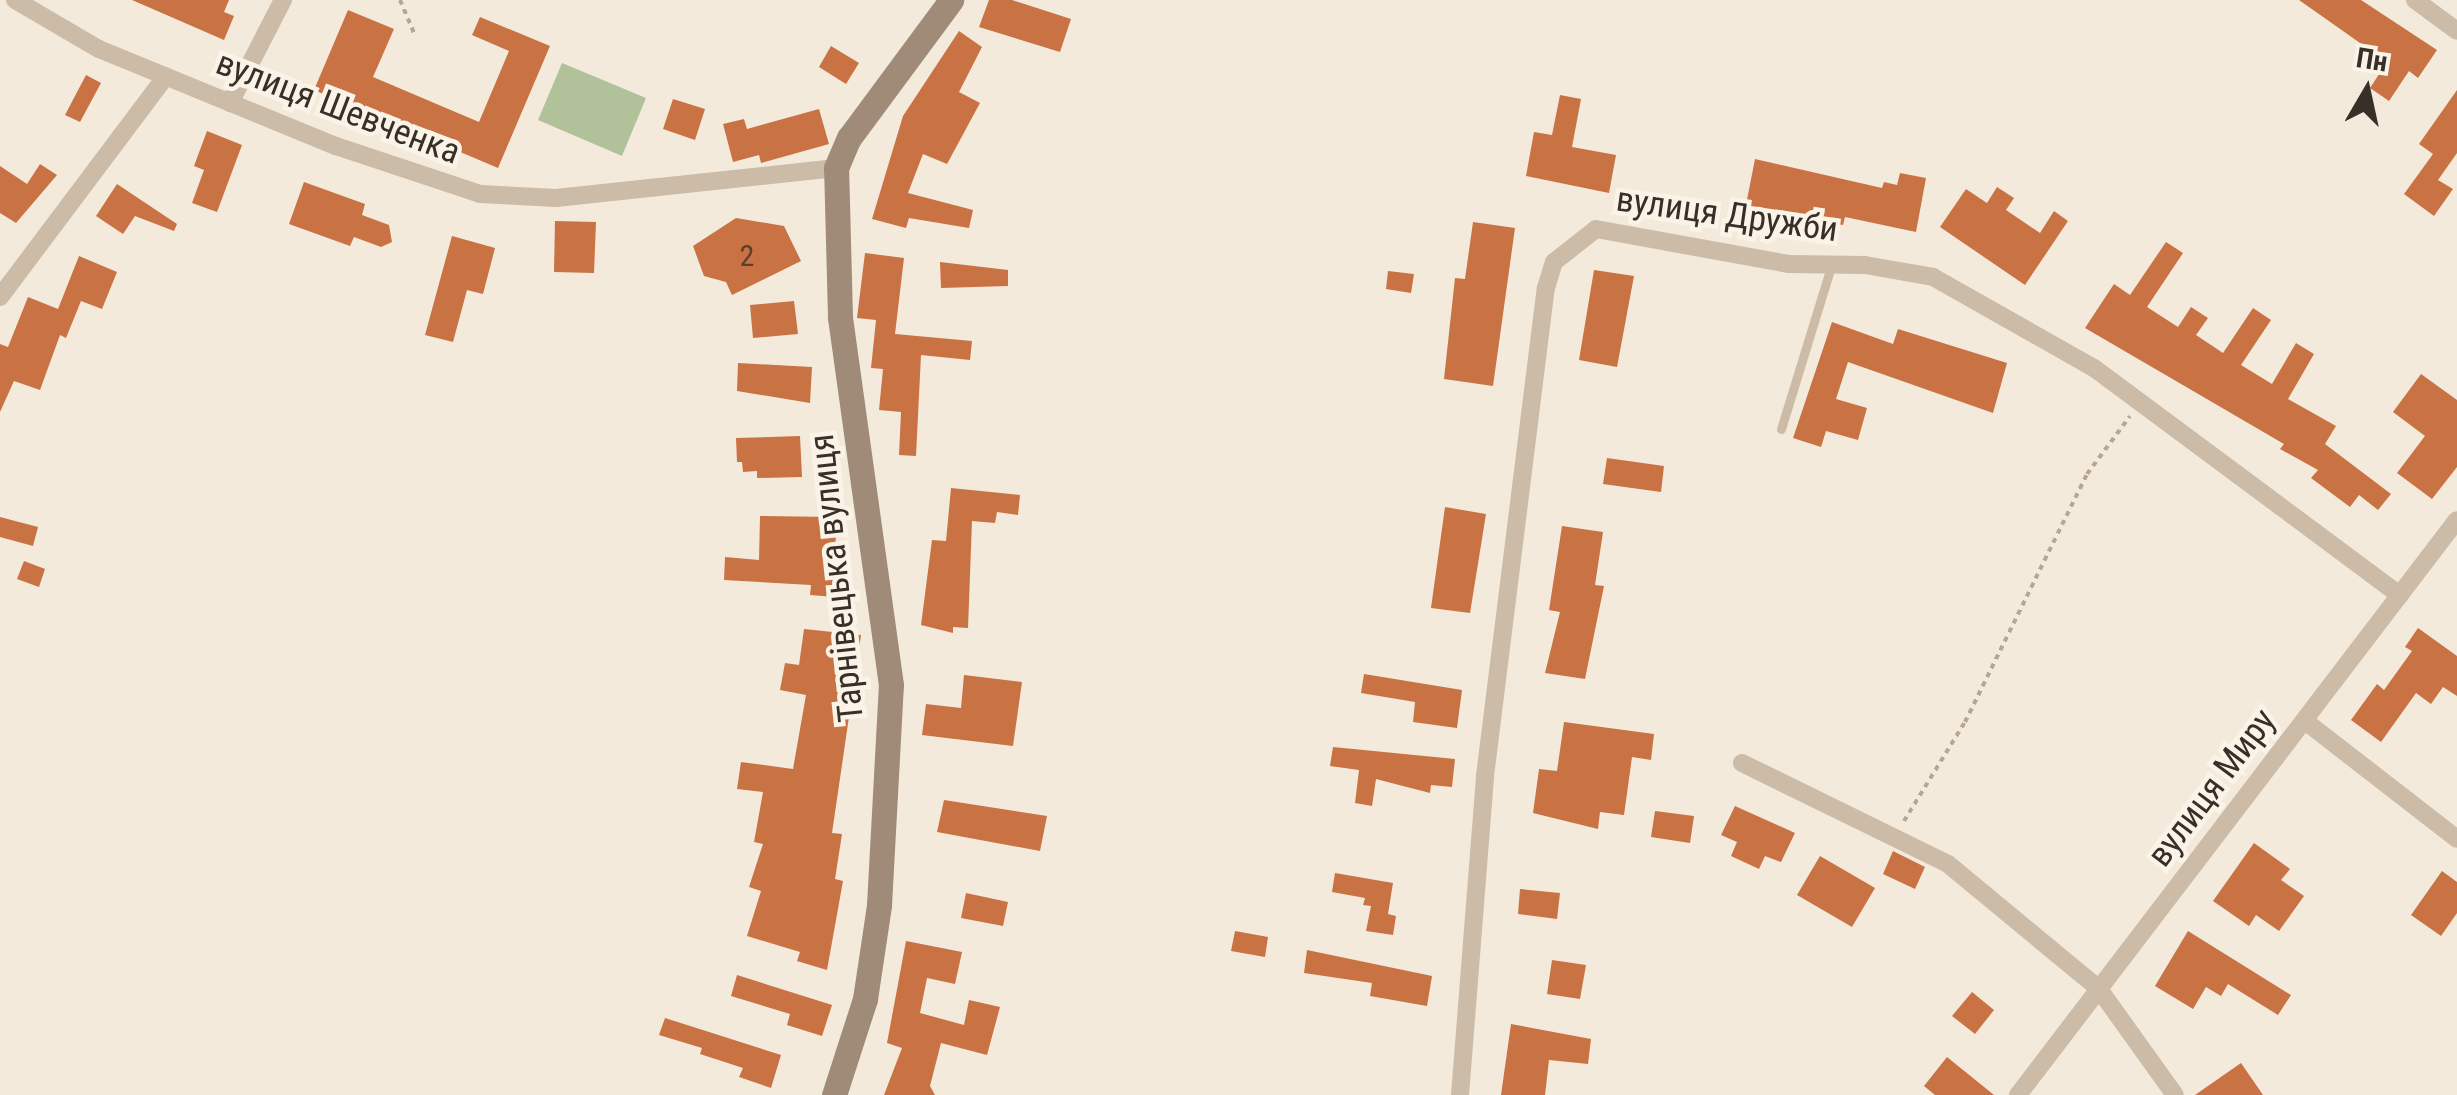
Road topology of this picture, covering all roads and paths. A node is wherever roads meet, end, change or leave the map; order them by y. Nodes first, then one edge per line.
1 (15, 0) edge
2 (282, 0) edge
3 (400, 0) edge
4 (951, 0) edge
5 (2415, 0) edge
6 (2457, 31) edge
7 (415, 36) dead end
8 (166, 76) junction
9 (230, 103) junction
10 (836, 168) junction
11 (1830, 266) junction
12 (0, 297) edge
13 (2140, 403) junction
14 (1781, 429) dead end
15 (2457, 520) edge
16 (2400, 596) junction
17 (2305, 720) junction
18 (1742, 763) dead end
19 (1896, 834) junction
20 (2457, 840) edge
21 (2100, 989) junction
22 (834, 1095) edge
23 (1460, 1095) edge
24 (2018, 1095) edge
25 (2175, 1095) edge

1 - 8 street, вулиця Шевченка
2 - 9 street
3 - 7 path
4 - 10 street
5 - 6 street
8 - 9 street, вулиця Шевченка
8 - 12 street
9 - 10 street, вулиця Шевченка
10 - 22 street, Тарнівецька вулиця
11 - 13 street, вулиця Дружби
11 - 14 lane
11 - 23 street, вулиця Дружби
13 - 16 street, вулиця Дружби
13 - 19 path
15 - 16 street, вулиця Миру
16 - 17 street, вулиця Миру
17 - 20 street
17 - 21 street, вулиця Миру
18 - 19 street
19 - 21 street
21 - 24 street, вулиця Миру
21 - 25 street

